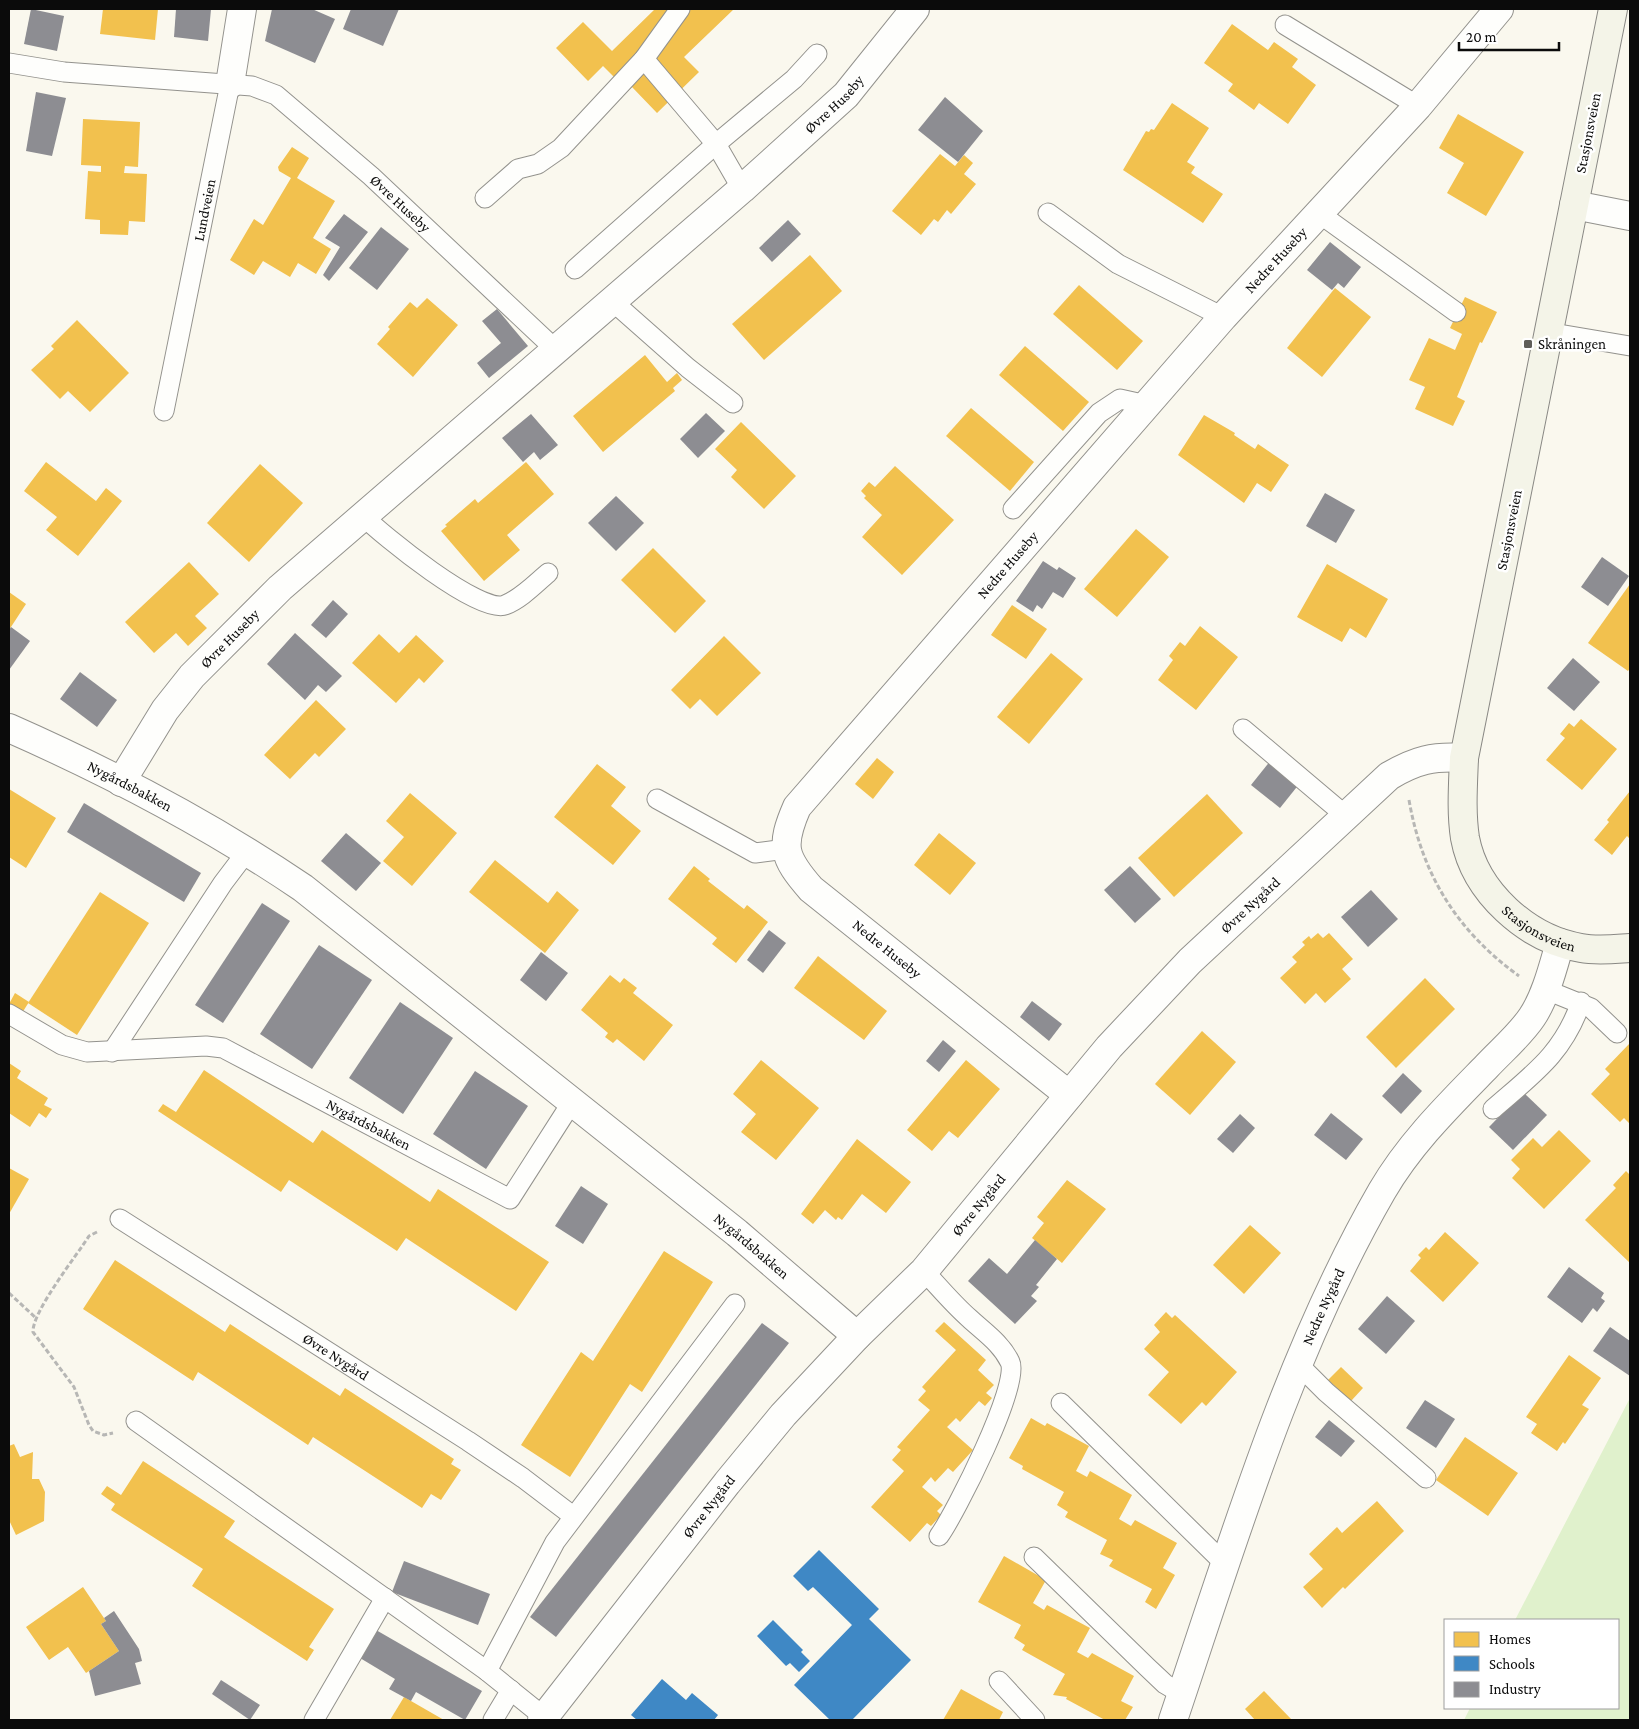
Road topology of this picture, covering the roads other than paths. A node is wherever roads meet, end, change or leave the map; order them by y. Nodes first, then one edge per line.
1 (242, 9) edge
2 (680, 9) edge
3 (915, 9) edge
4 (1499, 9) edge
5 (1613, 9) edge
6 (1285, 25) dead end
7 (817, 54) dead end
8 (644, 59) junction
9 (9, 63) edge
10 (230, 84) junction
11 (1418, 106) junction
12 (716, 144) junction
13 (742, 190) junction
14 (485, 198) dead end
15 (1574, 205) junction
16 (1048, 213) dead end
17 (1320, 214) junction
18 (1630, 216) edge
19 (575, 269) dead end
20 (611, 300) junction
21 (1456, 312) dead end
22 (1223, 317) junction
23 (1547, 332) junction
24 (1630, 346) edge
25 (556, 350) junction
26 (733, 403) dead end
27 (1147, 405) junction
28 (164, 411) dead end
29 (1013, 509) dead end
30 (362, 515) junction
31 (548, 573) dead end
32 (9, 728) edge
33 (1243, 729) dead end
34 (1464, 758) junction
35 (121, 782) junction
36 (657, 799) dead end
37 (1346, 816) junction
38 (786, 849) junction
39 (248, 850) junction
40 (1560, 943) junction
41 (1630, 948) edge
42 (1544, 989) junction
43 (1581, 1002) junction
44 (9, 1014) edge
45 (1617, 1033) dead end
46 (112, 1052) junction
47 (1069, 1094) junction
48 (572, 1102) junction
49 (1493, 1109) dead end
50 (120, 1219) road end
51 (924, 1271) junction
52 (735, 1304) dead end
53 (856, 1336) junction
54 (1298, 1364) junction
55 (1061, 1402) dead end
56 (136, 1420) road end
57 (1426, 1478) dead end
58 (573, 1516) junction
59 (939, 1536) dead end
60 (1034, 1557) dead end
61 (1225, 1564) junction
62 (385, 1598) junction
63 (487, 1671) junction
64 (1000, 1681) dead end
65 (510, 1690) junction
66 (1182, 1694) junction
67 (543, 1719) edge
68 (314, 1720) edge
69 (493, 1720) edge
70 (1035, 1720) edge
71 (1173, 1720) edge

1 - 10 street, Lundveien
2 - 8 lane
3 - 13 street, Øvre Huseby
4 - 11 street, Nedre Huseby
5 - 15 main road, Stasjonsveien
6 - 11 lane
7 - 12 lane
8 - 12 lane
8 - 14 lane
9 - 10 lane, Øvre Huseby
10 - 25 lane, Øvre Huseby
10 - 28 lane, Lundveien
11 - 17 street, Nedre Huseby
12 - 13 lane
12 - 19 lane
13 - 20 street, Øvre Huseby
15 - 18 street
15 - 23 main road, Stasjonsveien
16 - 22 lane
17 - 21 lane
17 - 22 street, Nedre Huseby
20 - 25 street, Øvre Huseby
20 - 26 lane
22 - 27 street, Nedre Huseby
23 - 24 lane
23 - 34 main road, Stasjonsveien
25 - 30 street, Øvre Huseby
27 - 29 lane
27 - 38 street, Nedre Huseby
30 - 31 lane
30 - 35 street, Øvre Huseby
32 - 35 street, Nygårdsbakken
33 - 37 lane
34 - 37 street, Øvre Nygård
34 - 40 main road, Stasjonsveien
35 - 39 street, Nygårdsbakken
36 - 38 lane
37 - 47 street, Øvre Nygård
38 - 47 street, Nedre Huseby
39 - 46 lane
39 - 48 street, Nygårdsbakken
40 - 41 main road, Stasjonsveien
40 - 42 street, Nedre Nygård
42 - 43 lane
42 - 54 street, Nedre Nygård
43 - 45 lane
43 - 49 lane
44 - 46 lane, Nygårdsbakken
46 - 48 lane, Nygårdsbakken
47 - 51 street, Øvre Nygård
48 - 53 street, Nygårdsbakken
50 - 58 lane, Øvre Nygård
51 - 53 street, Øvre Nygård
51 - 59 lane
52 - 58 lane
53 - 67 street, Øvre Nygård
54 - 57 lane
54 - 61 street, Nedre Nygård
55 - 61 lane
56 - 62 lane, Øvre Nygård
58 - 63 lane
60 - 66 lane
61 - 66 street, Nedre Nygård
62 - 63 lane, Øvre Nygård
62 - 68 lane
63 - 65 lane, Øvre Nygård
64 - 70 lane
65 - 67 lane, Øvre Nygård
65 - 69 lane
66 - 71 street, Nedre Nygård

